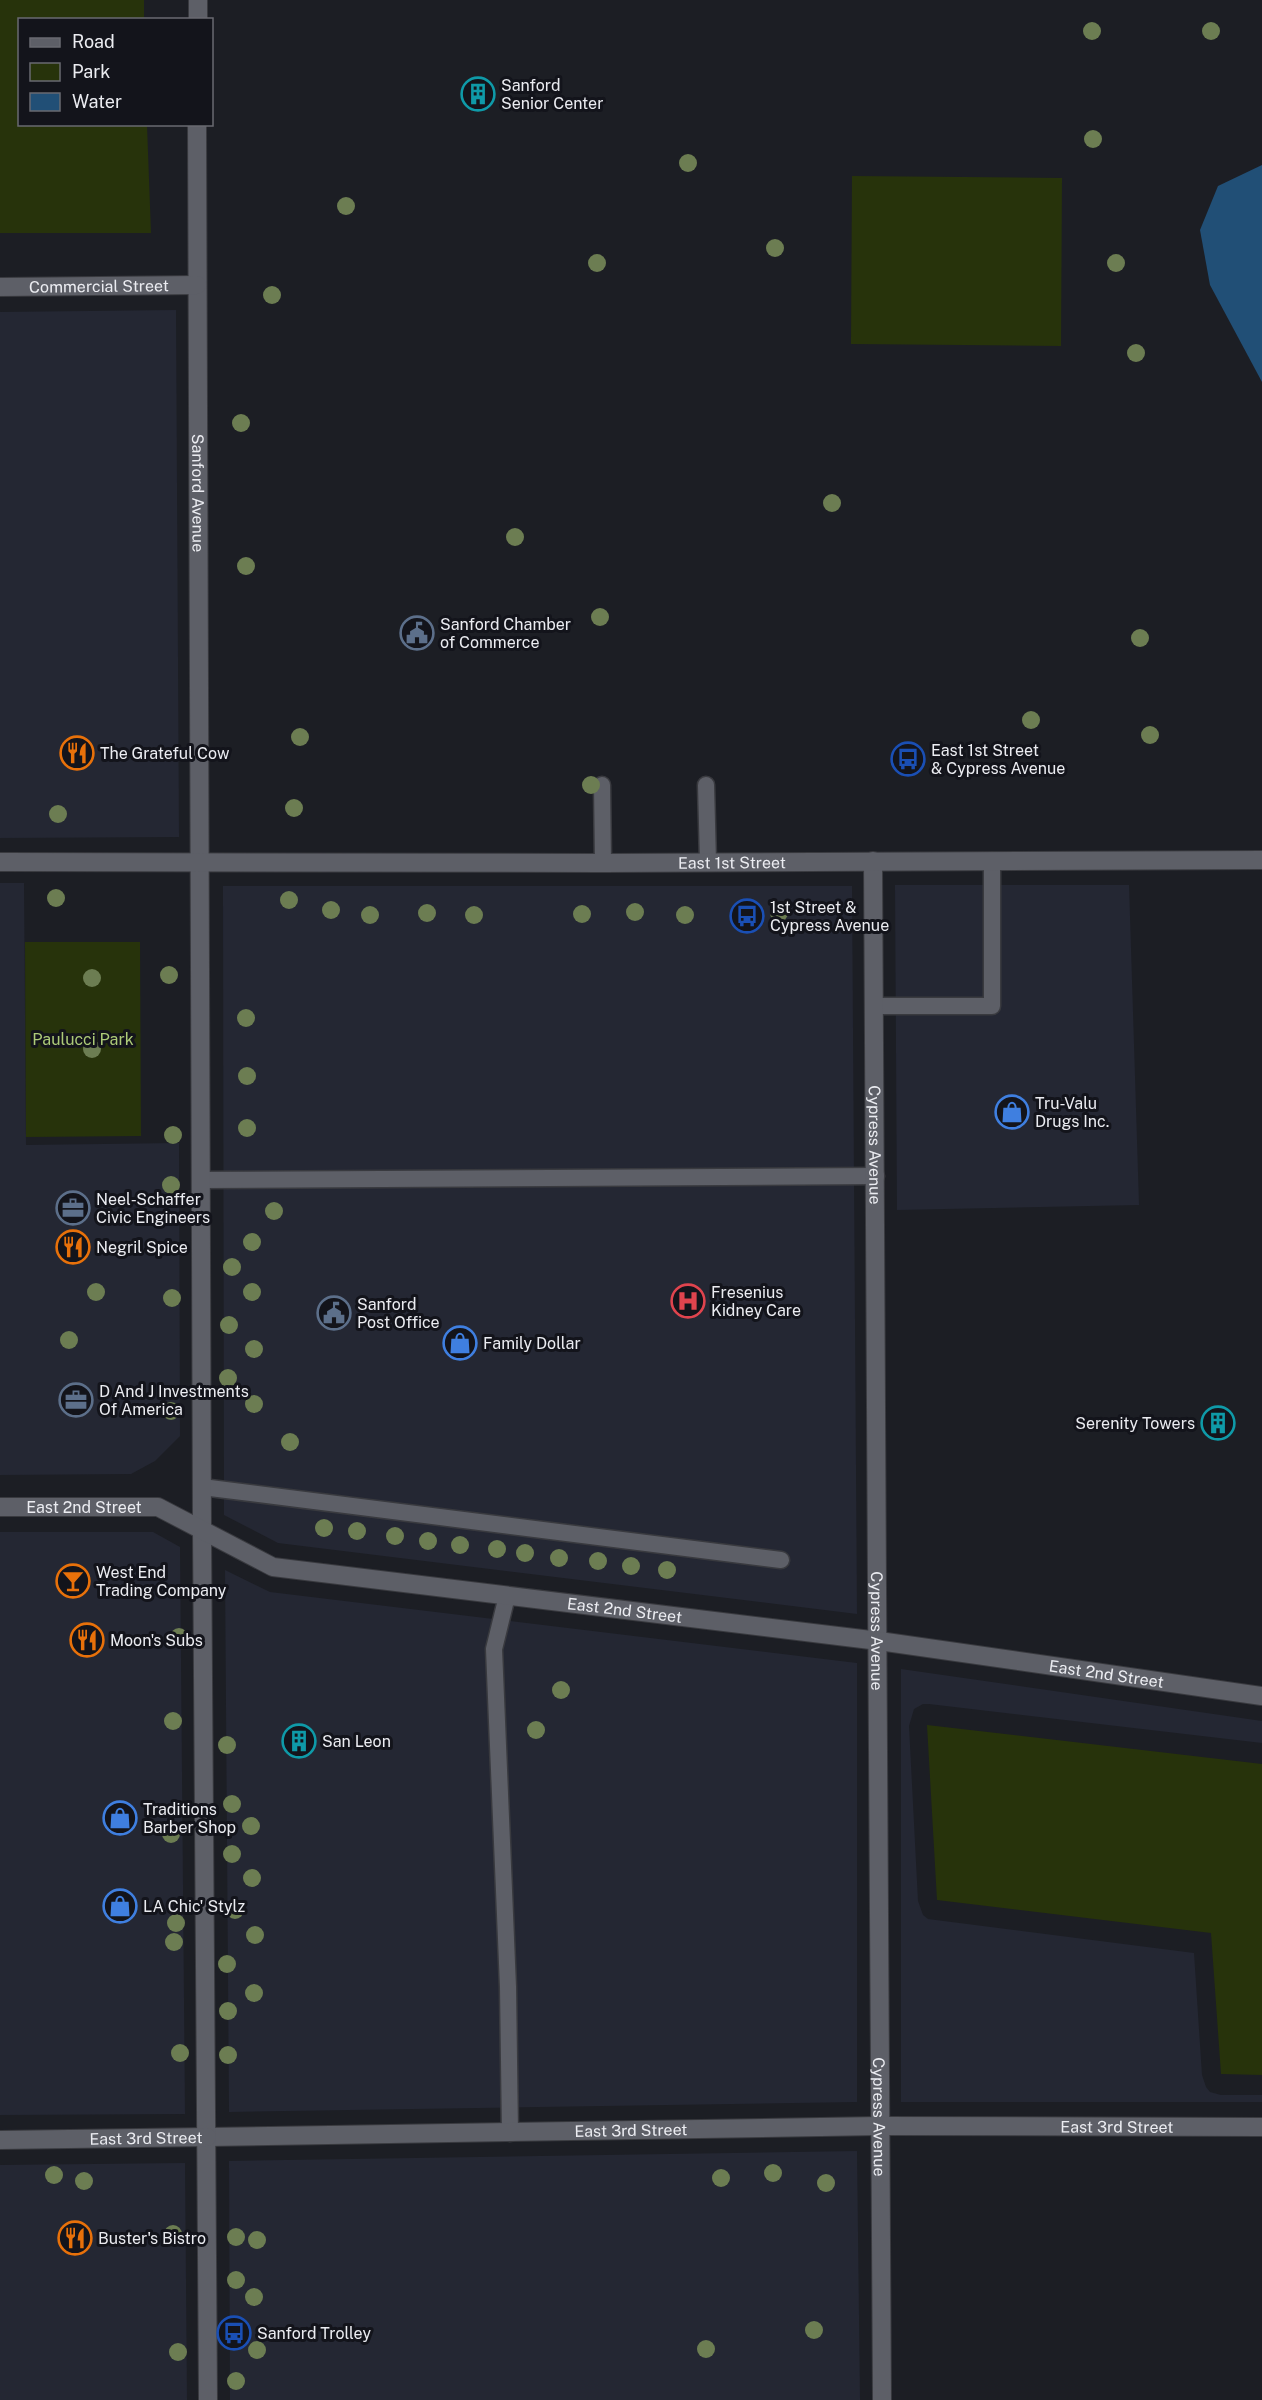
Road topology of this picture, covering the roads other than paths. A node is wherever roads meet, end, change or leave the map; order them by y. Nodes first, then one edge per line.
1 (198, 0) edge
2 (198, 18) edge
3 (197, 126) edge
4 (197, 285) junction
5 (0, 287) edge
6 (602, 785) dead end
7 (706, 785) dead end
8 (1262, 860) edge
9 (201, 861) junction
10 (873, 861) junction
11 (992, 861) junction
12 (0, 862) edge
13 (708, 862) junction
14 (603, 863) junction
15 (874, 1006) junction
16 (876, 1176) junction
17 (201, 1180) junction
18 (202, 1487) junction
19 (0, 1507) edge
20 (202, 1531) junction
21 (782, 1560) dead end
22 (507, 1596) junction
23 (879, 1641) junction
24 (1262, 1696) edge
25 (879, 2126) junction
26 (1262, 2127) edge
27 (510, 2133) junction
28 (207, 2138) junction
29 (0, 2140) edge
30 (208, 2400) edge
31 (882, 2400) edge

1 - 2 street
3 - 4 street, Sanford Avenue
4 - 5 street, Commercial Street
4 - 9 street, Sanford Avenue
6 - 14 lane
7 - 13 lane
8 - 11 street, East 1st Street
9 - 12 street, East 1st Street
9 - 14 street, East 1st Street
9 - 17 street, Sanford Avenue
10 - 11 street, East 1st Street
10 - 13 street, East 1st Street
10 - 15 street, Cypress Avenue
11 - 15 lane
13 - 14 street, East 1st Street
15 - 16 street, Cypress Avenue
16 - 17 lane
16 - 23 street, Cypress Avenue
17 - 18 street, Sanford Avenue
18 - 20 street, Sanford Avenue
18 - 21 lane
19 - 20 street, East 2nd Street
20 - 22 street, East 2nd Street
20 - 28 street, Sanford Avenue
22 - 23 street, East 2nd Street
22 - 27 lane
23 - 24 street, East 2nd Street
23 - 25 street, Cypress Avenue
25 - 26 street, East 3rd Street
25 - 27 street, East 3rd Street
25 - 31 street, Cypress Avenue
27 - 28 street, East 3rd Street
28 - 29 street, East 3rd Street
28 - 30 street, Sanford Avenue

